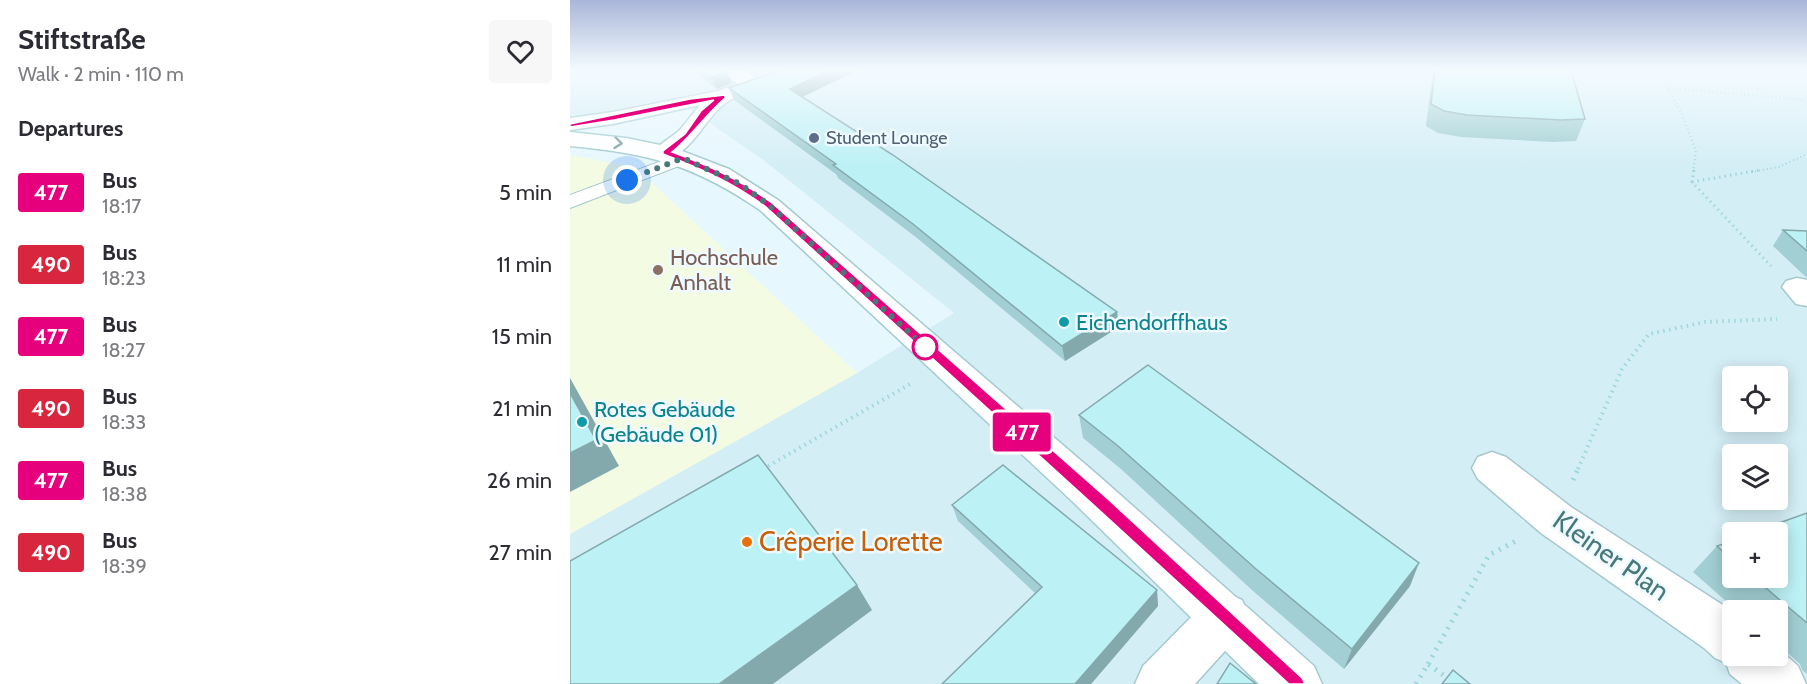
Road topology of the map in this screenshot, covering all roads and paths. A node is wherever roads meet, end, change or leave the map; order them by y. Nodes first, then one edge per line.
1 (686, 102) edge
2 (716, 102) edge
3 (1675, 102) edge
4 (570, 124) edge
5 (570, 139) edge
6 (1807, 154) edge
7 (675, 155) junction
8 (1692, 182) junction
9 (570, 202) edge
10 (1773, 268) dead end
11 (1784, 319) dead end
12 (945, 364) junction
13 (1492, 468) dead end
14 (753, 475) edge
15 (1556, 520) junction
16 (1225, 616) junction
17 (1722, 632) edge
18 (1428, 664) junction
19 (1759, 666) edge
20 (1161, 684) edge
21 (1296, 684) edge
22 (1416, 684) edge
23 (1456, 684) edge
24 (1780, 684) edge

1 - 4 main road
2 - 7 main road
3 - 8 path
5 -> 7 main road
6 - 8 path
7 - 9 lane
7 - 12 main road
8 - 10 path
11 - 15 path
12 - 14 path
12 - 16 main road
13 - 15 main road, Kleiner Plan
15 - 17 main road, Kleiner Plan
15 - 18 path
16 - 20 main road
16 - 21 main road
18 - 22 path
18 - 23 path
19 - 24 main road

